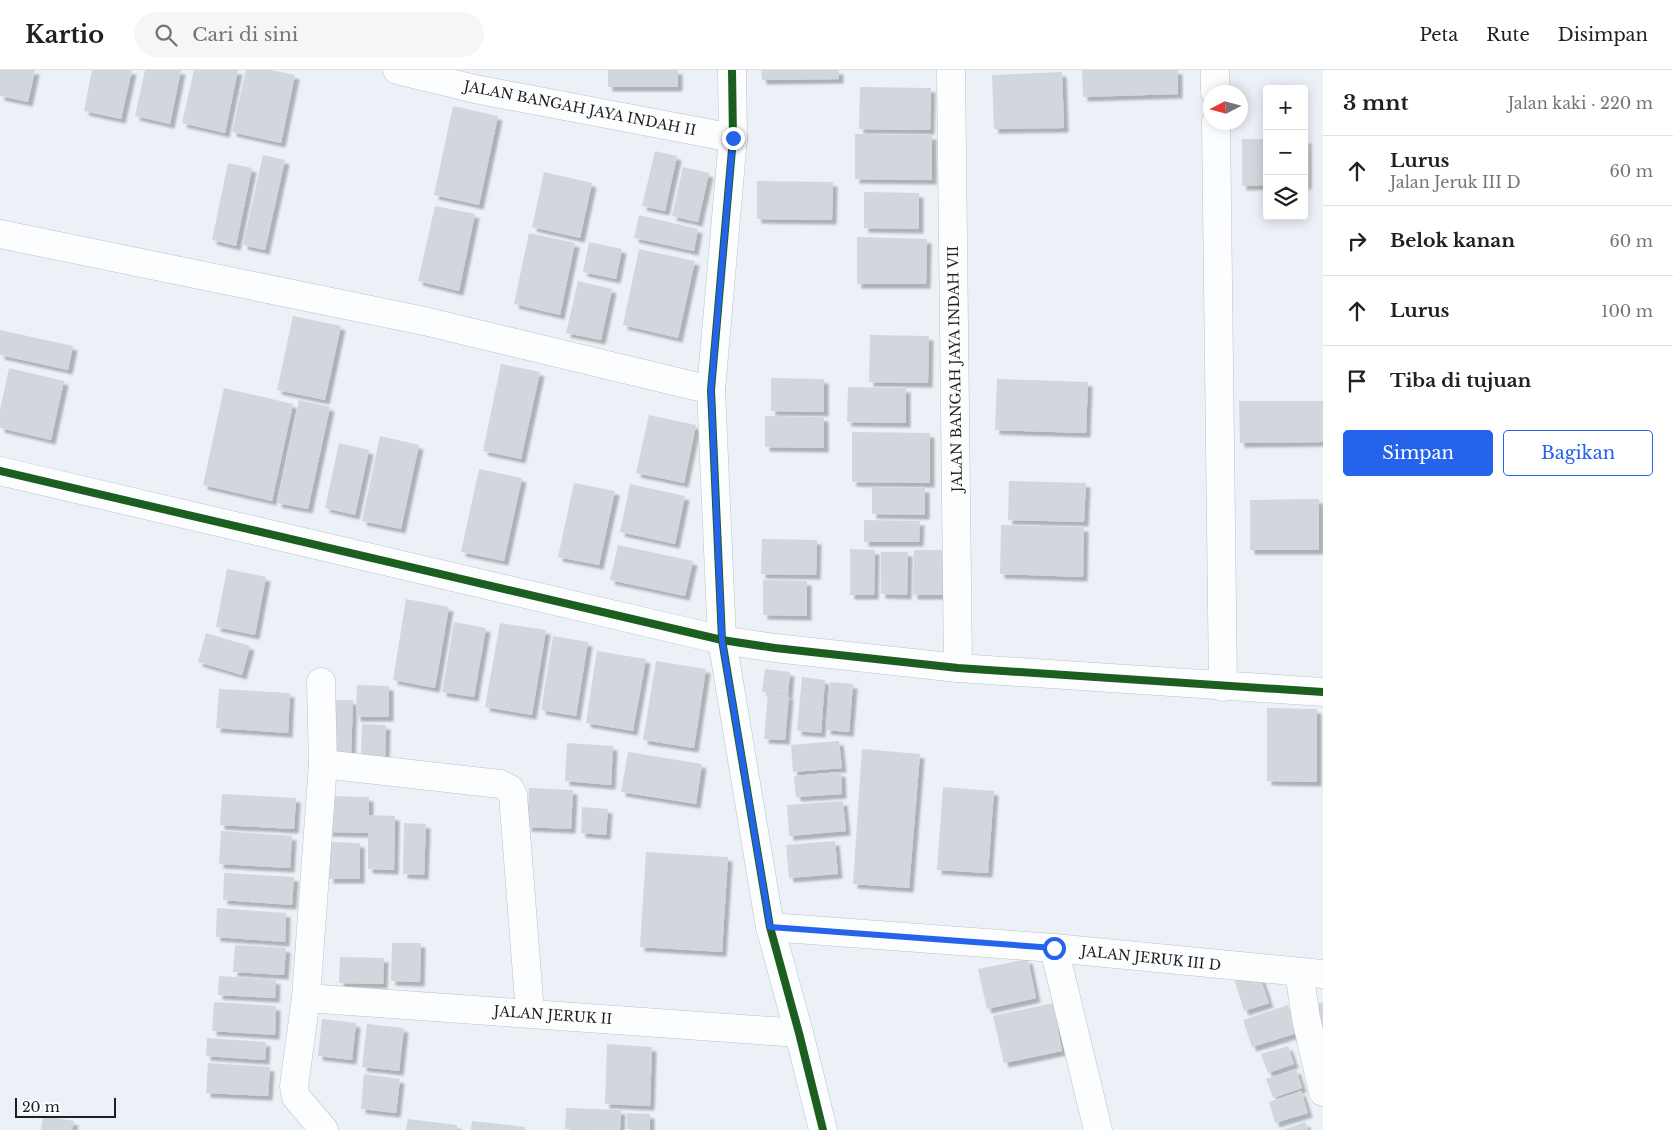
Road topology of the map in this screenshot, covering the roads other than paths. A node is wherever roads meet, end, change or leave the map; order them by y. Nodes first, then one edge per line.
1 (397, 70) edge
2 (732, 70) edge
3 (951, 70) edge
4 (1215, 70) edge
5 (475, 79) edge
6 (1215, 85) edge
7 (1216, 130) edge
8 (733, 138) junction
9 (0, 234) edge
10 (711, 390) junction
11 (0, 470) edge
12 (722, 640) junction
13 (958, 668) junction
14 (321, 682) dead end
15 (1223, 687) junction
16 (1323, 692) edge
17 (323, 764) junction
18 (770, 927) junction
19 (1054, 948) junction
20 (1311, 973) edge
21 (306, 998) junction
22 (530, 1013) junction
23 (799, 1033) junction
24 (1323, 1092) edge
25 (324, 1130) edge
26 (823, 1130) edge
27 (1098, 1130) edge

1 - 5 street, JALAN BANGAH JAYA INDAH II
2 - 8 street
3 - 13 street, JALAN BANGAH JAYA INDAH VII
4 - 6 street
5 - 8 street, JALAN BANGAH JAYA INDAH II
7 - 15 street
8 - 10 street
9 - 10 street
10 - 12 street
11 - 12 street
12 - 13 street
12 - 18 street
13 - 15 street
14 - 17 street
15 - 16 street
17 - 21 street
17 - 22 street
18 - 19 street, JALAN JERUK III D
18 - 23 street
19 - 20 street, JALAN JERUK III D
19 - 27 street
20 - 24 street
21 - 22 street, JALAN JERUK II
21 - 25 street
22 - 23 street, JALAN JERUK II
23 - 26 street

